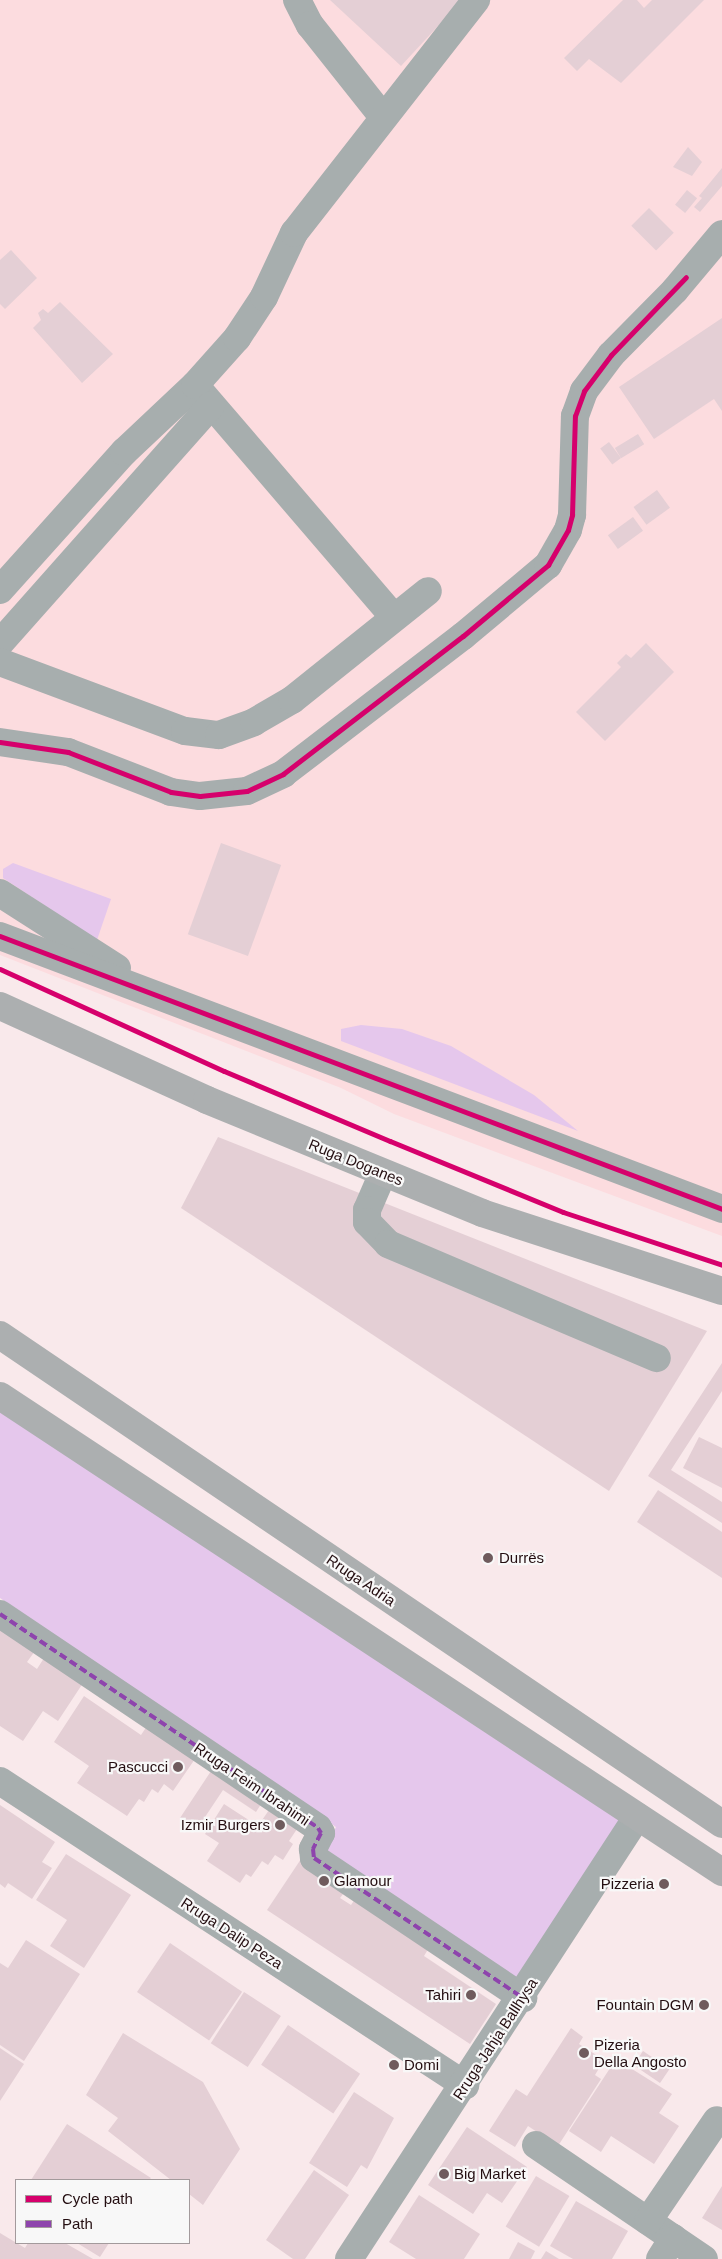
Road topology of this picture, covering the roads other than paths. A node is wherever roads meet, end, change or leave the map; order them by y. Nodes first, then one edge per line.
1 (297, 0) edge
2 (476, 0) edge
3 (382, 116) junction
4 (722, 234) edge
5 (203, 395) junction
6 (0, 590) edge
7 (428, 591) dead end
8 (394, 617) junction
9 (0, 643) edge
10 (0, 662) edge
11 (0, 742) edge
12 (0, 893) edge
13 (0, 936) edge
14 (156, 993) junction
15 (0, 1006) edge
16 (383, 1173) junction
17 (722, 1209) edge
18 (722, 1291) edge
19 (0, 1335) edge
20 (657, 1358) dead end
21 (0, 1396) edge
22 (0, 1614) edge
23 (0, 1780) edge
24 (637, 1817) junction
25 (722, 1824) edge
26 (722, 1872) edge
27 (522, 1998) junction
28 (465, 2085) junction
29 (717, 2120) dead end
30 (536, 2145) dead end
31 (648, 2221) junction
32 (667, 2248) edge
33 (358, 2256) edge
34 (704, 2259) edge

1 - 3 street
2 - 3 street
3 - 5 street
4 - 11 street
5 - 6 street
5 - 8 street
5 - 9 street
7 - 8 street
8 - 10 street
12 - 14 street
13 - 14 street
14 - 17 street
15 - 16 main road, Ruga Doganes
16 - 18 main road, Ruga Doganes
16 - 20 street
19 - 25 main road, Rruga Adria
21 - 24 main road
22 - 27 street, Rruga Feim Ibrahimi
23 - 28 street, Rruga Dalip Peza
24 - 26 main road
24 - 27 street, Rruga Jahja Ballhysa
27 - 28 street, Rruga Jahja Ballhysa
28 - 33 street, Rruga Jahja Ballhysa
29 - 31 street
30 - 31 street
31 - 32 street
32 - 34 street

